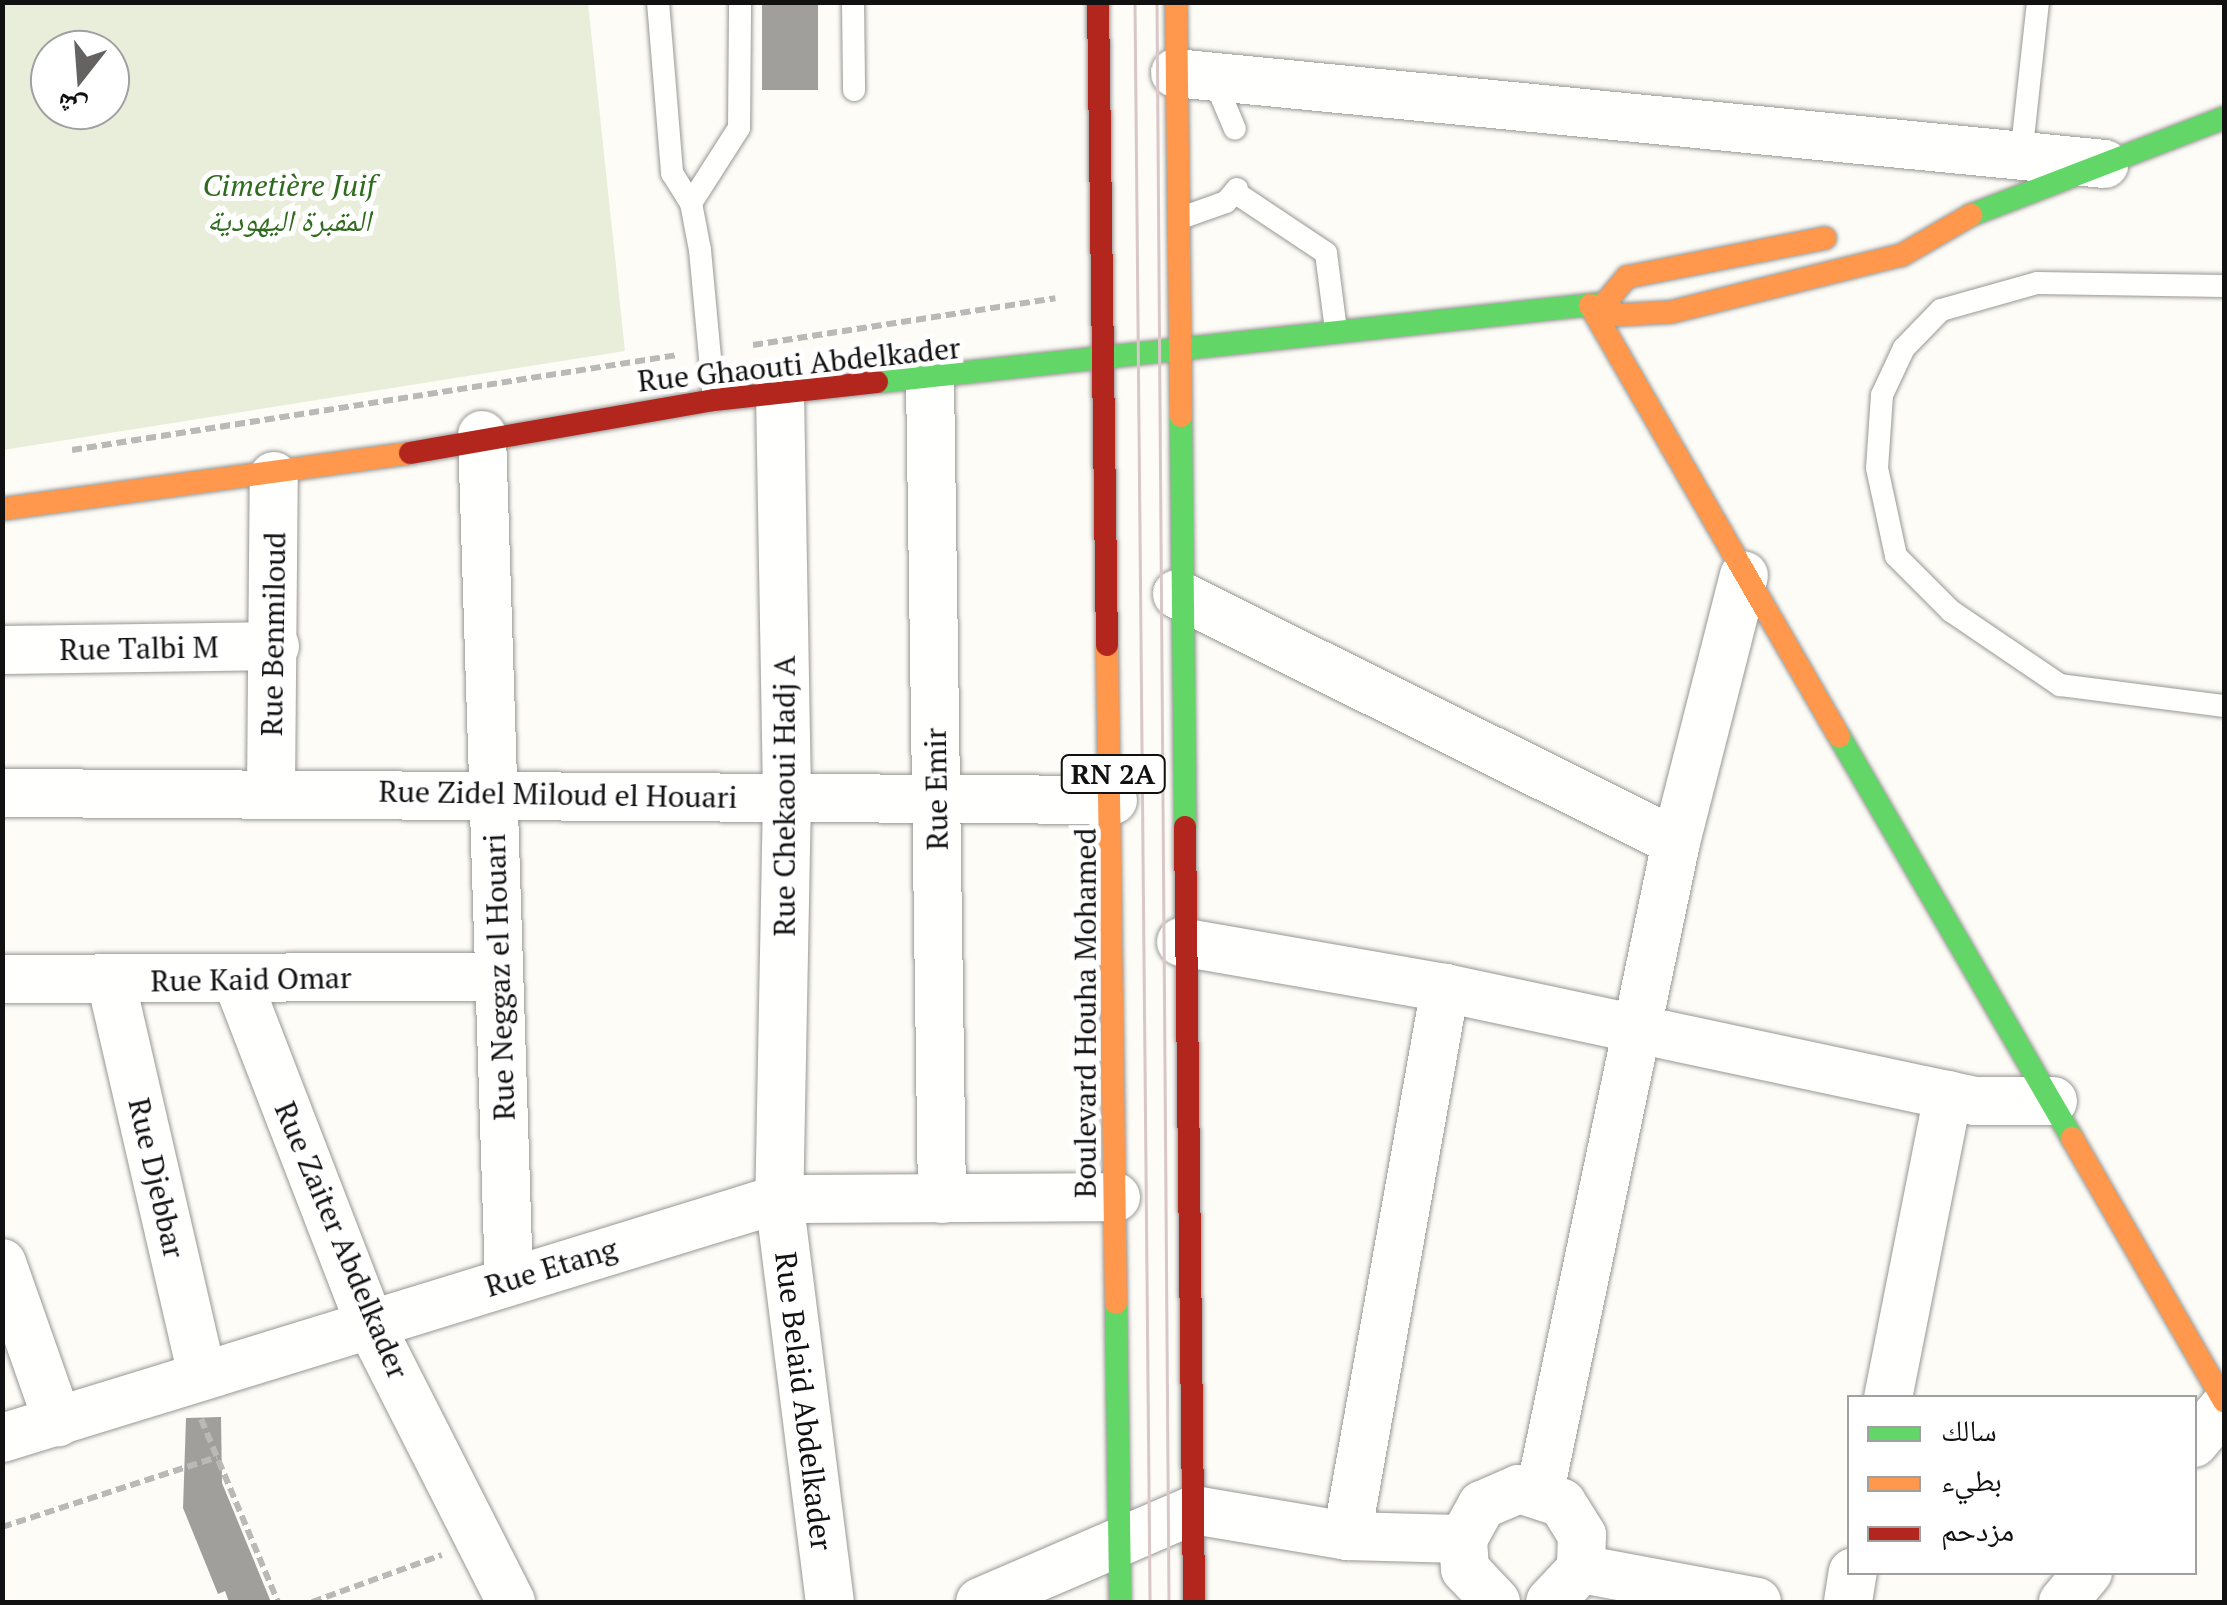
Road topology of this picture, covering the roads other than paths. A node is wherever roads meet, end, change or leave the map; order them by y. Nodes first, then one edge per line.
1 (658, 2) edge
2 (740, 2) edge
3 (853, 2) edge
4 (1098, 2) edge
5 (1176, 2) edge
6 (2038, 2) edge
7 (1194, 75) junction
8 (854, 90) dead end
9 (2224, 118) edge
10 (1235, 129) dead end
11 (2022, 156) junction
12 (2105, 164) junction
13 (691, 203) junction
14 (1176, 219) junction
15 (1900, 224) dead end
16 (1940, 227) junction
17 (1845, 234) dead end
18 (2224, 286) edge
19 (1597, 304) junction
20 (1336, 330) junction
21 (1176, 350) junction
22 (1100, 362) junction
23 (930, 379) junction
24 (780, 394) junction
25 (714, 400) junction
26 (482, 434) junction
27 (274, 476) junction
28 (2, 509) edge
29 (1744, 576) junction
30 (1178, 594) junction
31 (274, 646) junction
32 (2, 650) edge
33 (2224, 706) edge
34 (492, 791) junction
35 (2, 792) edge
36 (271, 792) junction
37 (936, 793) junction
38 (787, 797) junction
39 (1114, 800) junction
40 (1676, 842) junction
41 (1181, 942) junction
42 (499, 976) junction
43 (2, 979) edge
44 (237, 980) junction
45 (111, 981) junction
46 (1445, 988) junction
47 (1638, 1027) junction
48 (1948, 1095) junction
49 (2053, 1101) junction
50 (1116, 1197) junction
51 (779, 1199) junction
52 (942, 1199) junction
53 (2, 1263) edge
54 (510, 1279) junction
55 (370, 1322) junction
56 (194, 1378) junction
57 (1889, 1395) edge
58 (2224, 1404) edge
59 (58, 1422) junction
60 (2, 1438) edge
61 (2197, 1439) edge
62 (1540, 1491) junction
63 (1194, 1510) junction
64 (1347, 1536) junction
65 (1463, 1538) junction
66 (1121, 1546) junction
67 (1853, 1575) edge
68 (2086, 1575) edge
69 (1566, 1586) edge
70 (511, 1602) edge
71 (830, 1602) edge
72 (980, 1602) edge
73 (1120, 1602) edge
74 (1194, 1602) edge
75 (1496, 1602) edge
76 (1757, 1602) edge
77 (1848, 1602) edge
78 (2063, 1602) edge

1 - 13 lane
2 - 13 lane
3 - 8 lane
4 - 22 main road, Boulevard Houha Mohamed / RN 2A
5 - 7 main road, RN 2A
6 - 11 lane
7 - 10 lane
7 - 11 street
7 - 14 main road, RN 2A
9 - 12 main road, Rue Ghaouti Abdelkader
11 - 12 street
12 - 16 main road, Rue Ghaouti Abdelkader
13 - 25 lane
14 - 20 lane
14 - 21 main road, RN 2A
15 - 16 main road, Rue Ghaouti Abdelkader
16 - 19 main road, Rue Ghaouti Abdelkader
17 - 19 main road
18 - 33 lane
19 - 20 main road, Rue Ghaouti Abdelkader
19 - 29 main road
20 - 21 main road, Rue Ghaouti Abdelkader
21 - 22 main road, Rue Ghaouti Abdelkader
21 - 30 main road, RN 2A
22 - 23 main road, Rue Ghaouti Abdelkader
22 - 39 main road, Boulevard Houha Mohamed / RN 2A
23 - 24 main road, Rue Ghaouti Abdelkader
23 - 37 street, Rue Emir
24 - 25 main road, Rue Ghaouti Abdelkader
24 - 38 street, Rue Chekaoui Hadj A
25 - 26 main road, Rue Ghaouti Abdelkader
26 - 27 main road, Rue Ghaouti Abdelkader
26 - 34 street, Rue Neggaz el Houari
27 - 28 main road, Rue Ghaouti Abdelkader
27 - 31 street, Rue Benmiloud
29 - 40 street
29 - 49 main road
30 - 40 street
30 - 41 main road, RN 2A
31 - 32 street, Rue Talbi M
31 - 36 street, Rue Benmiloud
34 - 36 street, Rue Zidel Miloud el Houari
34 - 38 street, Rue Zidel Miloud el Houari
34 - 42 street, Rue Neggaz el Houari
35 - 36 street, Rue Zidel Miloud el Houari
37 - 38 street, Rue Zidel Miloud el Houari
37 - 39 street, Rue Zidel Miloud el Houari
37 - 52 street, Rue Emir
38 - 51 street, Rue Chekaoui Hadj A
39 - 50 main road, Boulevard Houha Mohamed / RN 2A
40 - 47 street
41 - 46 street
41 - 63 main road, RN 2A
42 - 44 street, Rue Kaid Omar
42 - 54 street, Rue Neggaz el Houari
43 - 45 street, Rue Kaid Omar
44 - 45 street, Rue Kaid Omar
44 - 55 street, Rue Zaiter Abdelkader
45 - 56 street, Rue Djebbar
46 - 47 street
46 - 64 street
47 - 48 street
47 - 62 street
48 - 49 street
48 - 57 street
49 - 58 main road
50 - 52 street, Rue Etang
50 - 66 main road, Boulevard Houha Mohamed / RN 2A
51 - 52 street, Rue Etang
51 - 54 street, Rue Etang
51 - 71 street, Rue Belaid Abdelkader
53 - 59 street
54 - 55 street, Rue Etang
55 - 56 street, Rue Etang
55 - 70 street, Rue Zaiter Abdelkader
56 - 59 street, Rue Etang
58 - 61 street
59 - 60 street, Rue Etang
62 - 65 street
62 - 69 street
63 - 64 street
63 - 66 street
63 - 74 main road, RN 2A
64 - 65 street
65 - 75 street
66 - 72 street
66 - 73 main road, Boulevard Houha Mohamed / RN 2A
67 - 77 street
68 - 78 street
69 - 76 street

